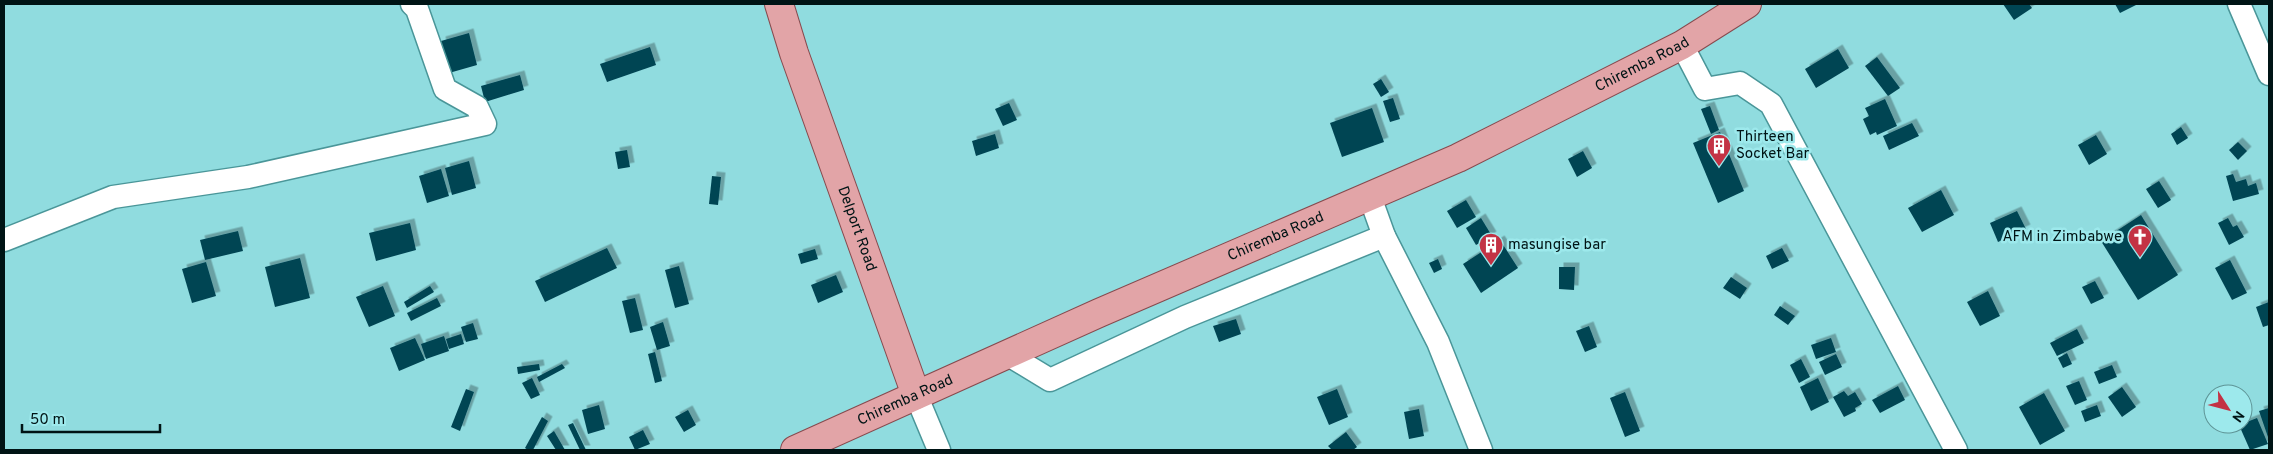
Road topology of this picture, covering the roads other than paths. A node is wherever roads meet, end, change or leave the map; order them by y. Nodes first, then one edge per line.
1 (412, 4) edge
2 (779, 4) edge
3 (1747, 4) edge
4 (2239, 4) edge
5 (1682, 45) junction
6 (2269, 74) edge
7 (1370, 197) junction
8 (1384, 236) junction
9 (4, 240) edge
10 (1007, 354) junction
11 (916, 395) junction
12 (795, 450) edge
13 (939, 450) edge
14 (1480, 450) edge
15 (1956, 450) edge

1 - 9 street
2 - 11 main road, Delport Road
3 - 5 main road, Chiremba Road
4 - 6 street
5 - 7 main road, Chiremba Road
5 - 15 street
7 - 8 street
7 - 10 main road, Chiremba Road
8 - 10 street
8 - 14 street
10 - 11 main road, Chiremba Road
11 - 12 main road, Chiremba Road
11 - 13 street, Delport Road

